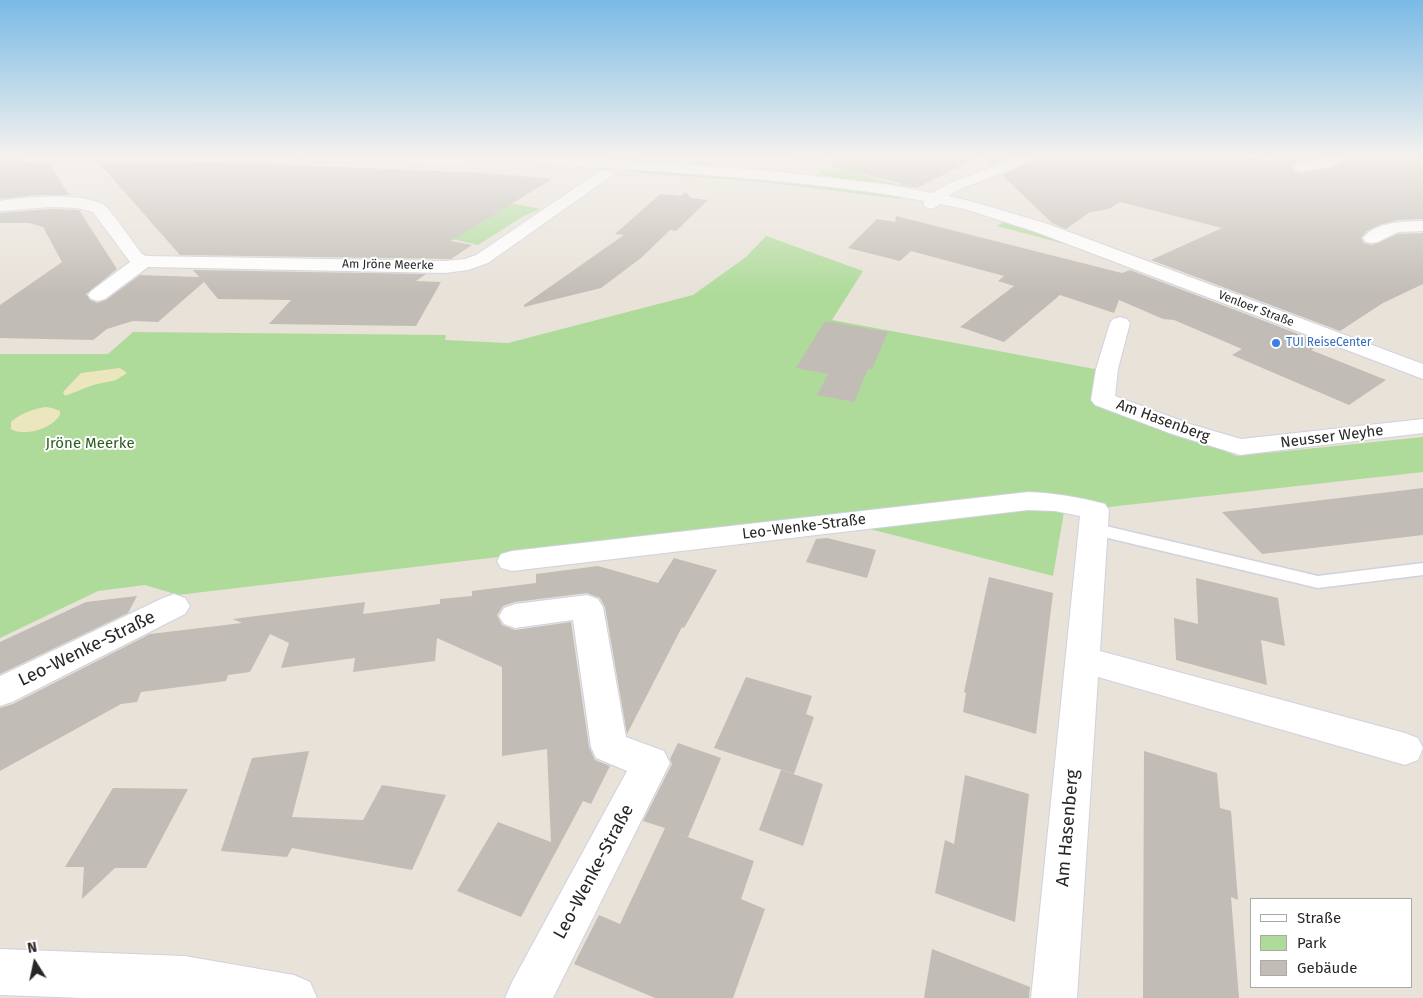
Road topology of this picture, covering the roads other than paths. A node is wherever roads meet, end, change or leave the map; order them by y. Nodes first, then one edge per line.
1 (565, 202) edge
2 (886, 202) edge
3 (917, 202) edge
4 (939, 202) edge
5 (970, 202) edge
6 (987, 202) edge
7 (0, 206) edge
8 (936, 206) junction
9 (1423, 226) edge
10 (1372, 238) dead end
11 (144, 261) junction
12 (1146, 267) junction
13 (98, 295) dead end
14 (1120, 323) dead end
15 (1423, 372) edge
16 (1423, 426) edge
17 (1240, 447) joint
18 (1094, 520) junction
19 (512, 561) dead end
20 (1423, 569) edge
21 (174, 606) dead end
22 (515, 616) dead end
23 (1082, 659) junction
24 (0, 692) edge
25 (1405, 749) dead end
26 (0, 972) edge
27 (294, 998) edge
28 (528, 998) edge
29 (1054, 998) edge

1 - 11 street, Am Jröne Meerke
2 - 8 street
3 - 8 street
4 - 8 street
5 - 8 street
6 - 12 street, Venloer Straße
7 - 11 street
8 - 12 street, Venloer Straße
9 - 10 street
11 - 13 street
12 - 15 street, Venloer Straße
14 - 17 street, Am Hasenberg
16 - 17 street, Neusser Weyhe
18 - 19 street, Leo-Wenke-Straße
18 - 20 lane
18 - 23 street, Am Hasenberg
21 - 24 street, Leo-Wenke-Straße
22 - 28 street, Leo-Wenke-Straße
23 - 25 street
23 - 29 street, Am Hasenberg
26 - 27 street

